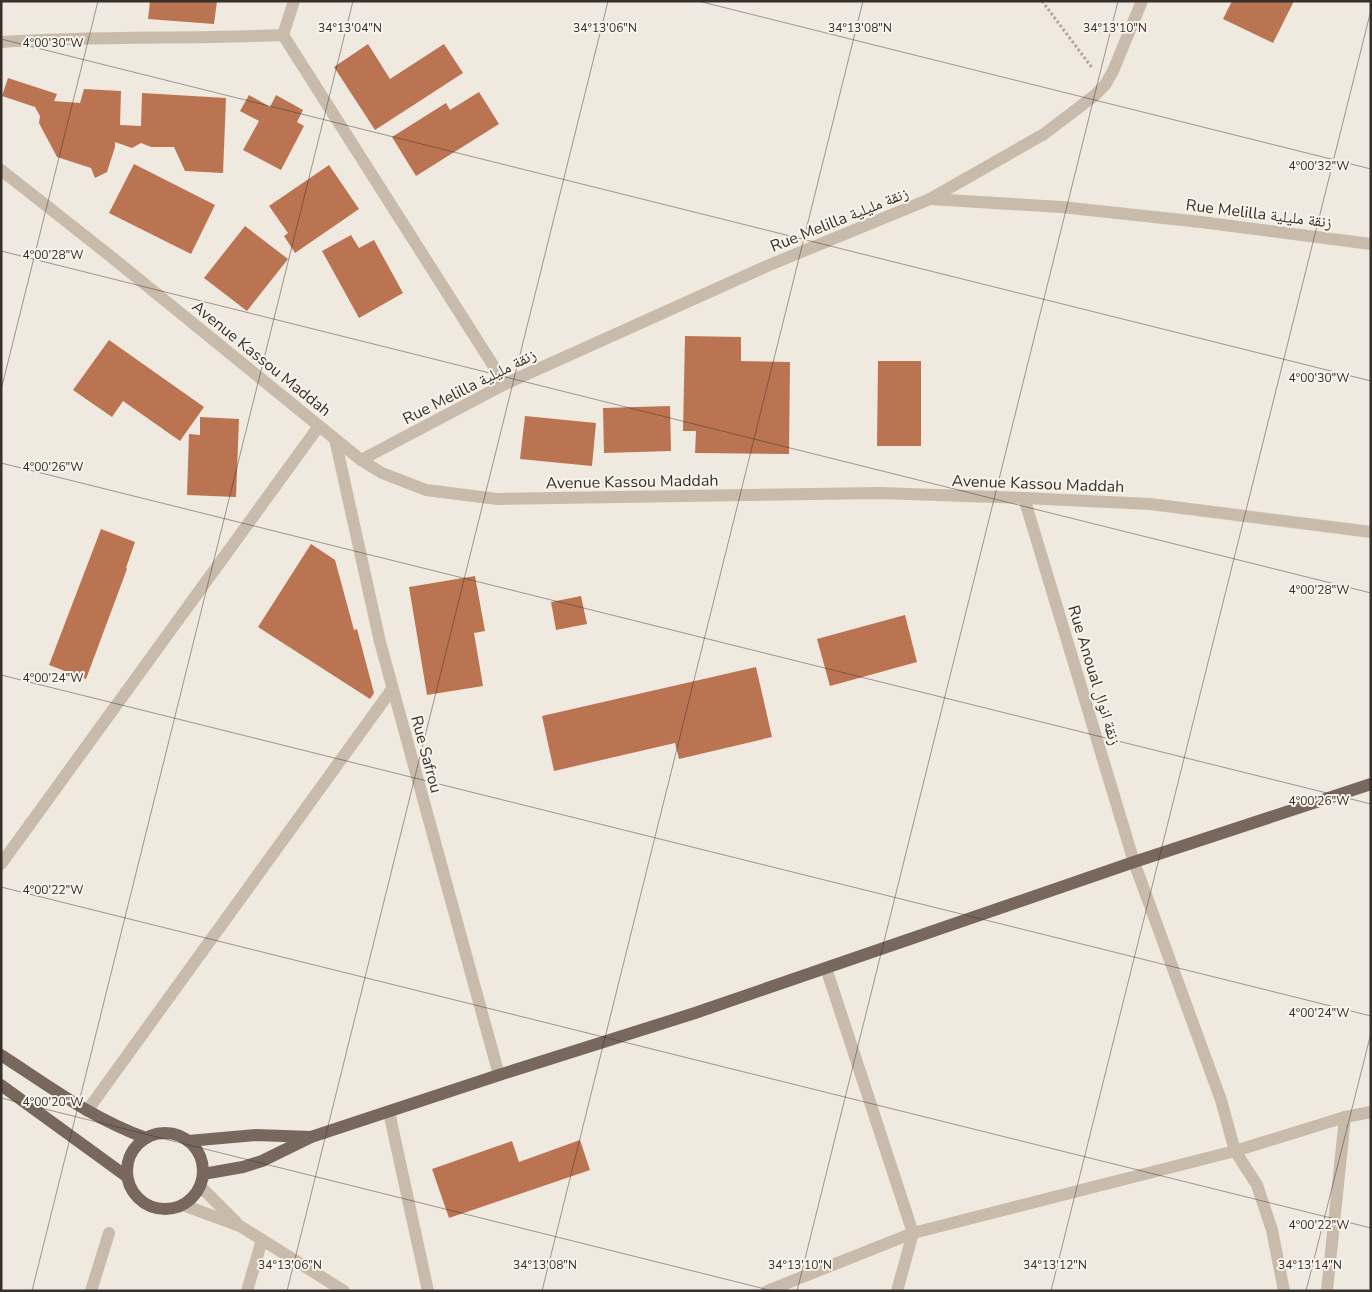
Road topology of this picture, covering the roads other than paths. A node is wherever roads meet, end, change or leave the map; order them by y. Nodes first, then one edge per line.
1 (294, 1) edge
2 (1142, 1) edge
3 (283, 35) junction
4 (1, 42) edge
5 (1, 170) edge
6 (930, 199) junction
7 (1371, 244) edge
8 (505, 384) junction
9 (319, 426) junction
10 (335, 439) junction
11 (361, 460) junction
12 (1024, 498) junction
13 (1371, 532) edge
14 (392, 689) junction
15 (1371, 784) edge
16 (1134, 862) junction
17 (1, 864) edge
18 (826, 968) junction
19 (1, 1055) edge
20 (499, 1075) junction
21 (1, 1085) edge
22 (87, 1111) junction
23 (389, 1112) junction
24 (1371, 1112) edge
25 (1345, 1117) junction
26 (311, 1137) junction
27 (146, 1138) junction
28 (188, 1141) junction
29 (1235, 1151) junction
30 (126, 1176) junction
31 (201, 1180) junction
32 (184, 1205) junction
33 (240, 1226) junction
34 (108, 1233) dead end
35 (913, 1233) junction
36 (262, 1240) junction
37 (91, 1291) edge
38 (247, 1291) edge
39 (344, 1291) edge
40 (428, 1291) edge
41 (767, 1291) edge
42 (898, 1291) edge
43 (1284, 1291) edge
44 (1327, 1291) edge

1 - 3 street
2 - 6 street
3 - 4 street
3 - 8 street
5 - 9 street, Avenue Kassou Maddah
6 - 7 street, Rue Melilla زنقة مليلية
6 - 8 street, Rue Melilla زنقة مليلية
8 - 11 street, Rue Melilla زنقة مليلية
9 - 10 street, Avenue Kassou Maddah
9 - 17 street
10 - 11 street, Avenue Kassou Maddah
10 - 14 street, Rue Safrou
11 - 12 street, Avenue Kassou Maddah
12 - 13 street, Avenue Kassou Maddah
12 - 16 street, Rue Anoual زنقة انوال
14 - 20 street, Rue Safrou
14 - 22 street
15 - 16 main road
16 - 18 main road
16 - 29 street, Rue Anoual زنقة انوال
18 - 20 main road
18 - 35 street
19 - 22 main road
20 - 23 main road
21 - 30 main road
22 - 27 main road
23 - 26 main road
23 - 40 street
24 - 25 street
25 - 29 street
25 - 44 street
26 - 28 main road
26 - 31 main road
27 - 28 main road
27 - 30 main road
28 - 31 main road
29 - 35 street
29 - 43 street, Rue Anoual زنقة انوال
30 - 32 main road
31 - 32 main road
31 - 33 street
32 - 33 street
33 - 36 street
34 - 37 street
35 - 41 street
35 - 42 street
36 - 38 street
36 - 39 street

